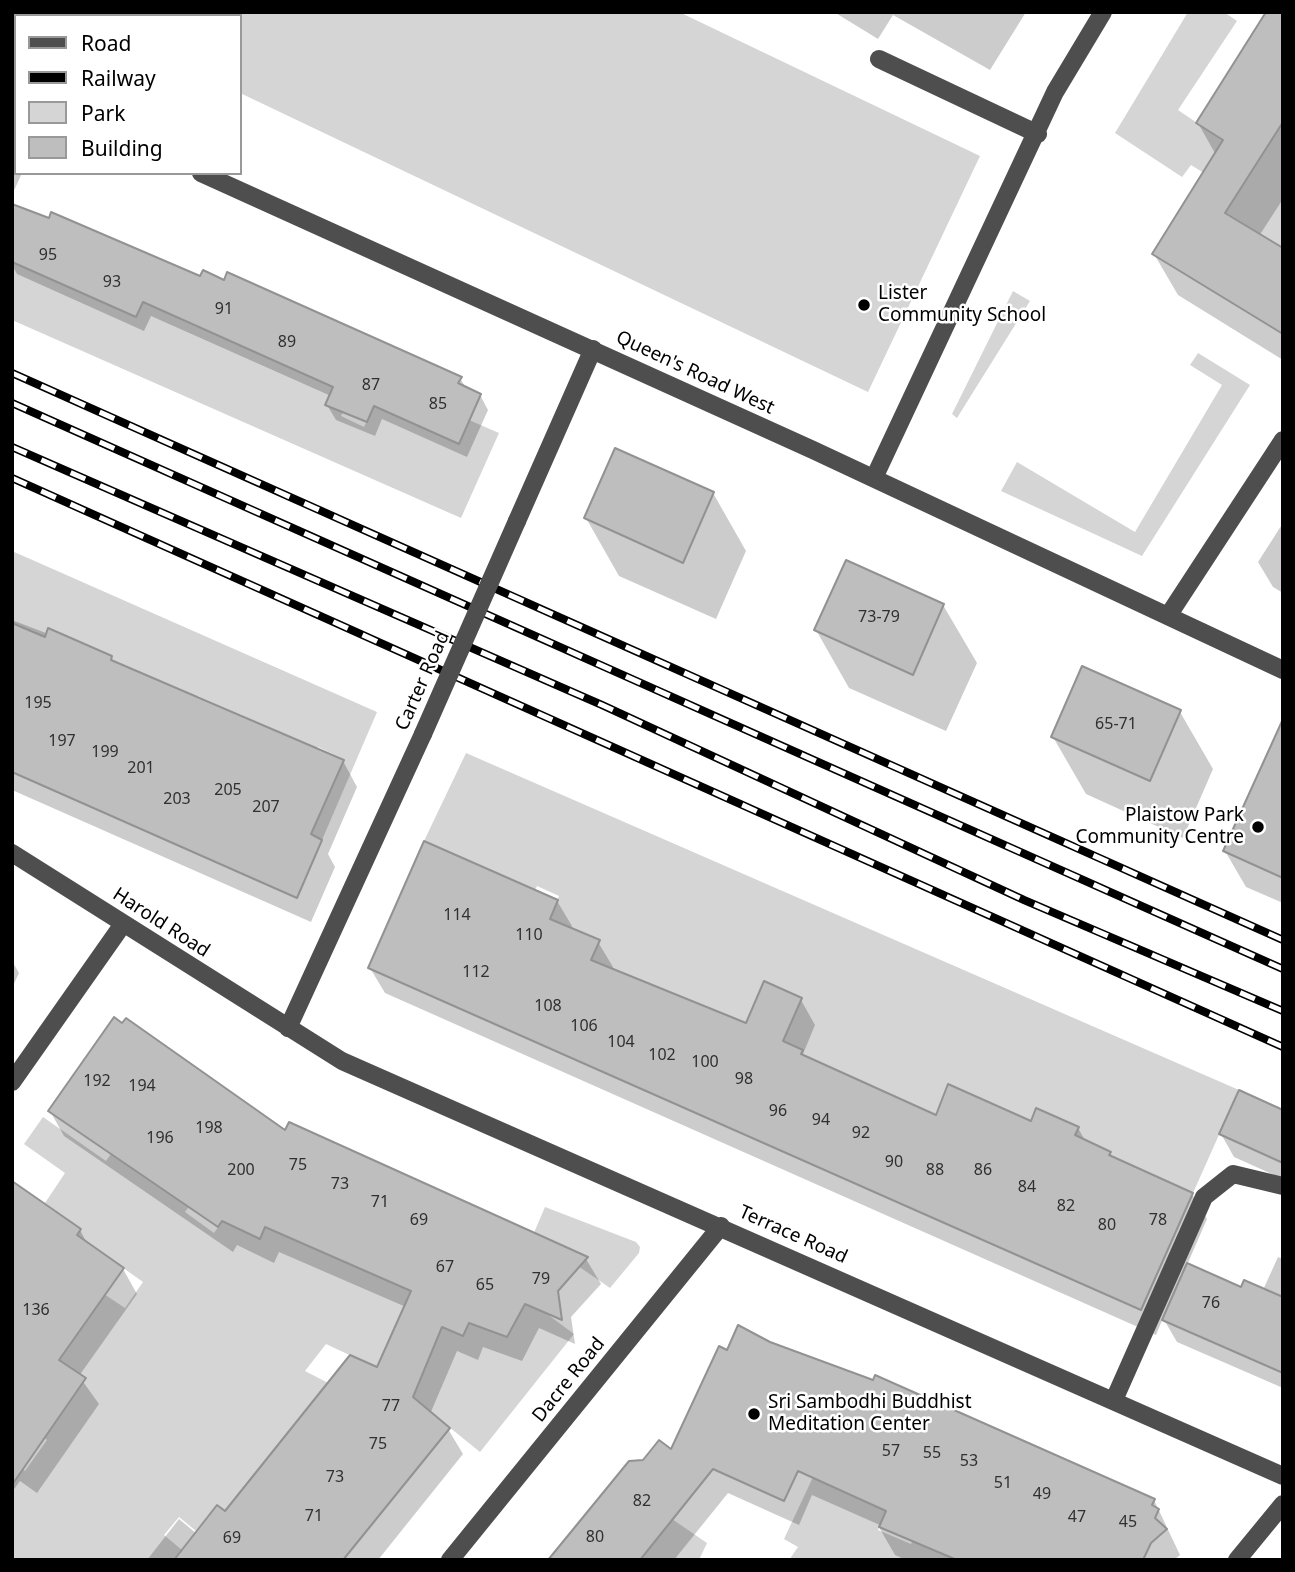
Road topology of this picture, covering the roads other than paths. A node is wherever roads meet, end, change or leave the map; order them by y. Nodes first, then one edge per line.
1 (1103, 12) edge
2 (879, 59) dead end
3 (1038, 134) junction
4 (205, 175) edge
5 (593, 349) junction
6 (1283, 440) edge
7 (874, 478) junction
8 (1168, 616) junction
9 (1283, 670) edge
10 (12, 853) edge
11 (123, 924) junction
12 (289, 1028) junction
13 (12, 1083) edge
14 (1283, 1186) edge
15 (721, 1226) junction
16 (1114, 1400) junction
17 (1283, 1476) edge
18 (1283, 1504) edge
19 (450, 1560) edge
20 (1237, 1560) edge

1 - 3 street
2 - 3 street
3 - 7 street
4 - 5 street, Queen's Road West
5 - 7 street, Queen's Road West
5 - 12 street, Carter Road, bridge
6 - 8 street
7 - 8 street, Queen's Road West
8 - 9 street, Queen's Road West
10 - 11 street, Harold Road
11 - 12 street, Harold Road
11 - 13 street
12 - 15 street, Terrace Road
14 - 16 street
15 - 16 street, Terrace Road
15 - 19 street, Dacre Road
16 - 17 street, Terrace Road
18 - 20 street

